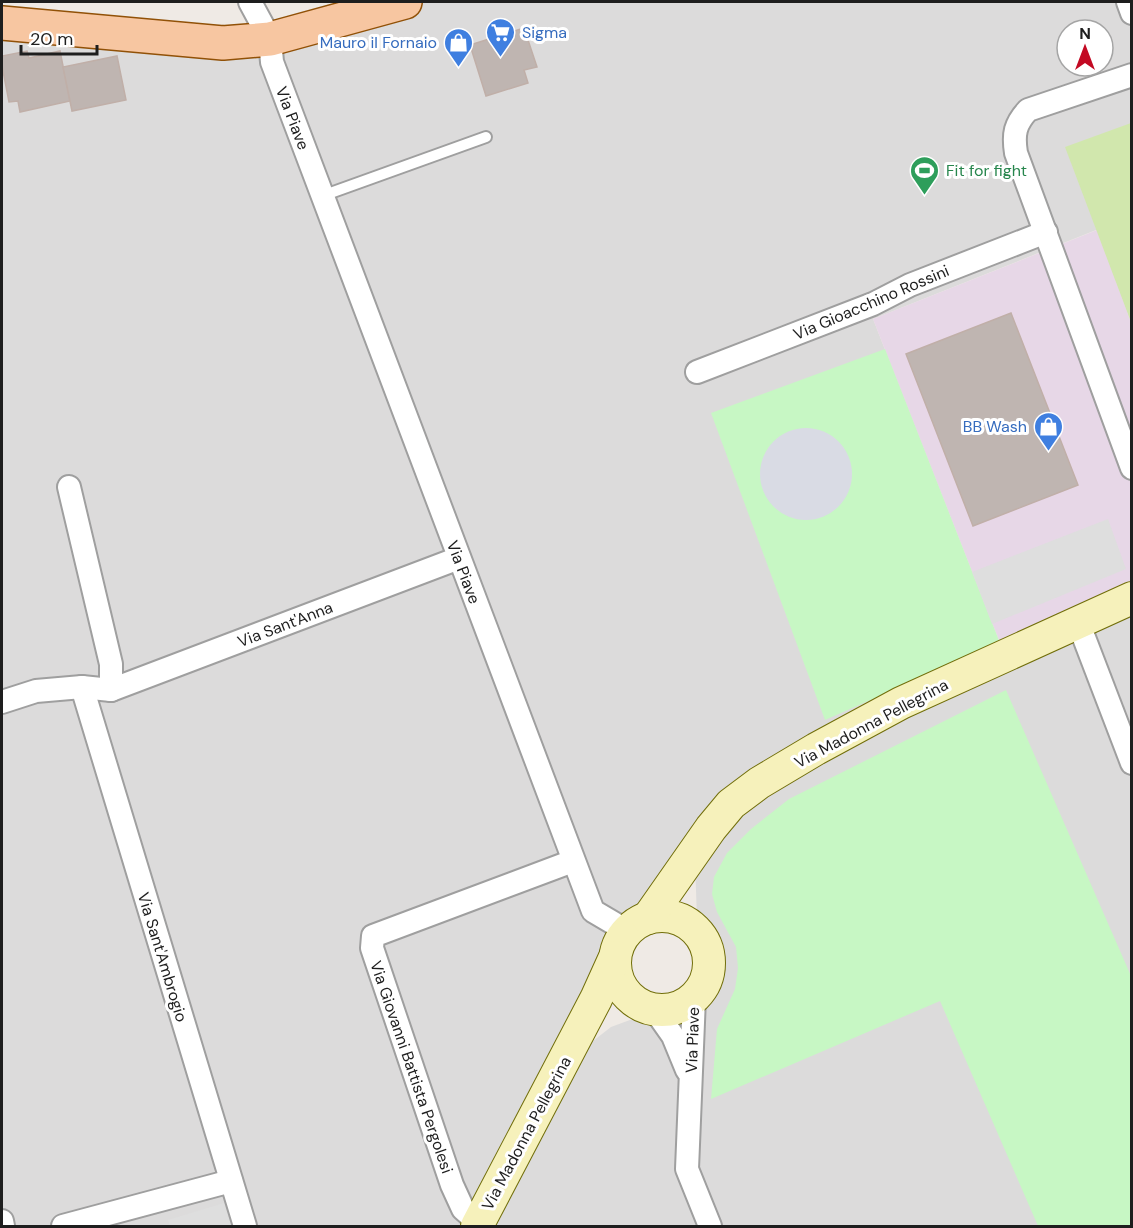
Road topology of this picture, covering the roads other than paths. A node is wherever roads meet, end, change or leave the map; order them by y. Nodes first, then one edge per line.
1 (250, 2) edge
2 (405, 2) edge
3 (1128, 2) edge
4 (1131, 13) edge
5 (2, 23) edge
6 (270, 39) junction
7 (1131, 75) edge
8 (486, 137) dead end
9 (322, 196) junction
10 (1046, 232) junction
11 (697, 372) dead end
12 (1131, 468) edge
13 (69, 487) dead end
14 (459, 558) junction
15 (1131, 598) edge
16 (1078, 622) junction
17 (82, 687) junction
18 (111, 690) junction
19 (2, 702) edge
20 (1131, 764) edge
21 (690, 859) junction
22 (573, 861) junction
23 (689, 924) junction
24 (630, 935) junction
25 (694, 998) junction
26 (647, 1007) junction
27 (575, 1040) junction
28 (691, 1083) junction
29 (231, 1181) junction
30 (2, 1221) edge
31 (478, 1225) edge
32 (3, 1227) edge
33 (63, 1227) edge
34 (245, 1227) edge
35 (710, 1227) edge

1 - 6 street, Via Piave
2 - 6 main road
3 - 4 street
5 - 6 main road
6 - 9 street, Via Piave
7 - 10 street
8 - 9 lane
9 - 14 street, Via Piave
10 - 11 street, Via Gioacchino Rossini
10 - 12 street
13 - 18 street
14 - 18 street, Via Sant'Anna
14 - 22 street, Via Piave
15 - 16 street, Via Madonna Pellegrina
16 - 20 street
16 - 21 street, Via Madonna Pellegrina
17 - 18 street, Via Sant'Anna
17 - 19 street, Via Sant'Anna
17 - 29 street, Via Sant'Ambrogio
21 - 23 street
21 - 24 street, Via Madonna Pellegrina
22 - 24 street, Via Piave
22 - 31 street, Via Giovanni Battista Pergolesi
23 - 24 street
23 - 25 street
24 - 26 street
24 - 27 street, Via Madonna Pellegrina
25 - 26 street
25 - 28 street, Via Piave
26 - 27 street, Via Madonna Pellegrina
26 - 28 street, Via Piave
27 - 31 street, Via Madonna Pellegrina
28 - 35 street, Via Piave
29 - 33 street
29 - 34 street, Via Sant'Ambrogio
30 - 32 street

